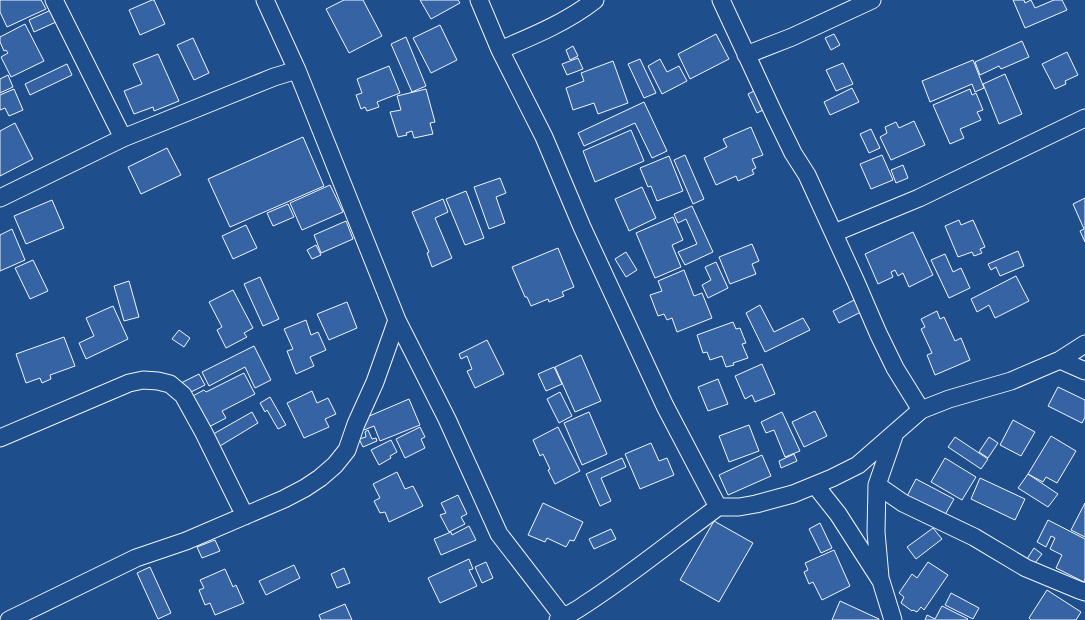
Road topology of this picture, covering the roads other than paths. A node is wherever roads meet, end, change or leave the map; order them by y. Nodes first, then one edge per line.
1 (54, 0) edge
2 (265, 0) edge
3 (479, 0) edge
4 (595, 0) edge
5 (721, 0) edge
6 (872, 0) edge
7 (500, 50) junction
8 (746, 56) junction
9 (297, 70) junction
10 (1085, 118) edge
11 (123, 138) junction
12 (0, 198) edge
13 (834, 233) junction
14 (397, 320) junction
15 (1085, 344) edge
16 (1060, 360) junction
17 (1085, 371) edge
18 (921, 410) junction
19 (895, 433) junction
20 (0, 438) edge
21 (815, 485) junction
22 (877, 486) junction
23 (718, 507) junction
24 (245, 516) junction
25 (881, 581) junction
26 (1085, 592) edge
27 (560, 619) edge
28 (9, 620) edge
29 (893, 620) edge

1 - 11 street
2 - 9 street
3 - 7 street
4 - 7 street
5 - 8 street
6 - 8 street
7 - 23 street
8 - 13 street
9 - 11 street
9 - 14 street
10 - 13 street
11 - 12 street
13 - 18 street
14 - 24 street
14 - 27 street
15 - 16 street
16 - 17 street
16 - 18 street
18 - 19 street
19 - 21 street
19 - 22 street
20 - 24 street
21 - 23 street
21 - 25 street
22 - 25 street
22 - 26 street
23 - 27 street
24 - 28 street
25 - 29 street

